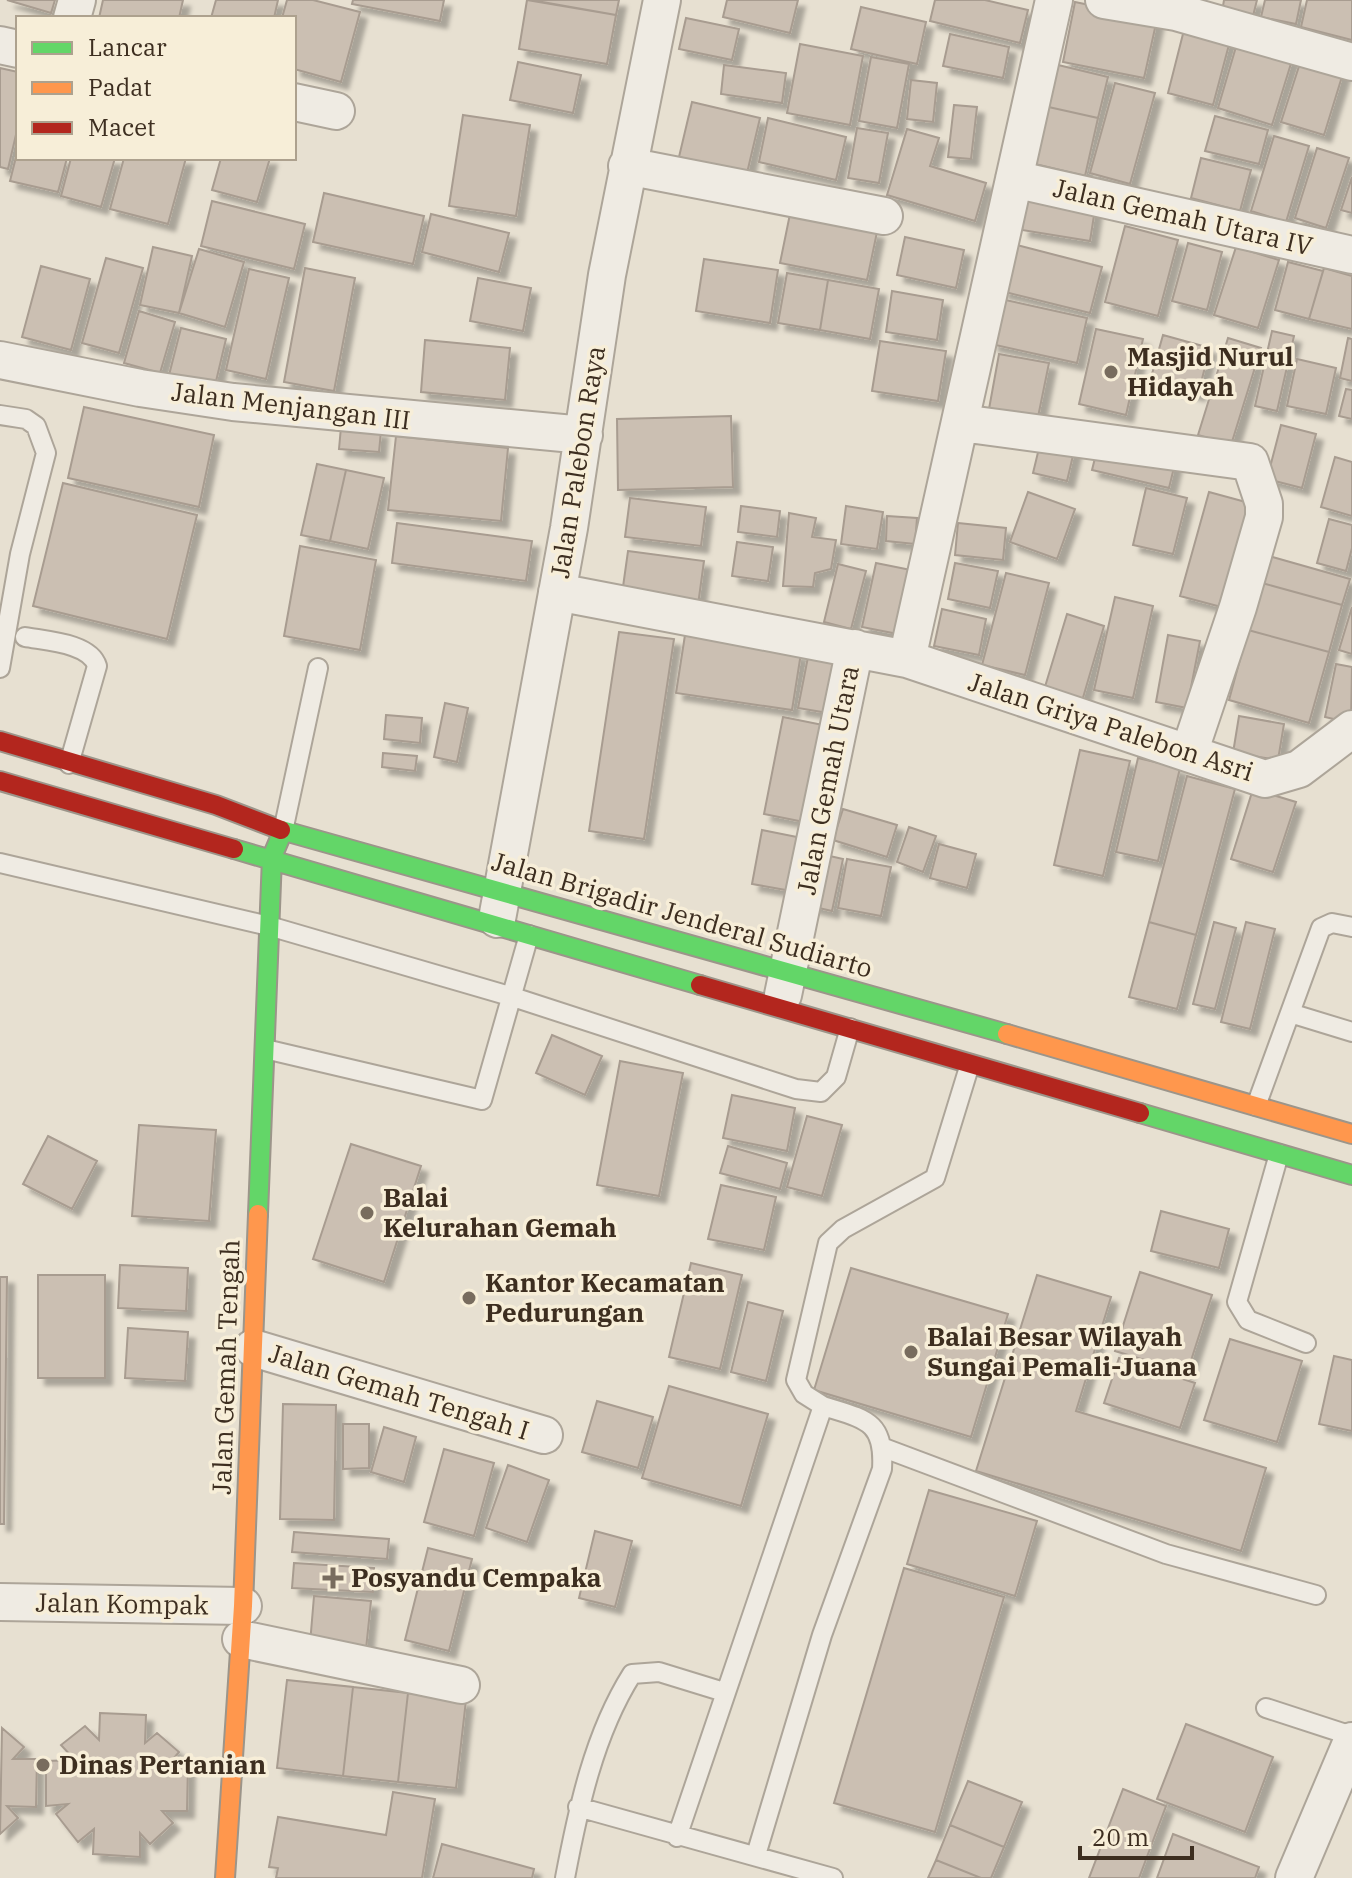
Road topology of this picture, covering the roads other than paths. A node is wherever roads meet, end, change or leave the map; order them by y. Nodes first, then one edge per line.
1 (662, 0) edge
2 (1054, 0) edge
3 (1104, 0) edge
4 (1352, 62) edge
5 (296, 102) edge
6 (336, 111) dead end
7 (627, 166) junction
8 (1014, 179) junction
9 (884, 216) dead end
10 (1352, 255) edge
11 (0, 360) edge
12 (0, 415) edge
13 (961, 423) junction
14 (584, 435) junction
15 (557, 592) junction
16 (6, 615) edge
17 (25, 637) dead end
18 (855, 648) junction
19 (907, 659) junction
20 (0, 668) edge
21 (318, 668) dead end
22 (1352, 729) edge
23 (4, 742) edge
24 (1189, 753) junction
25 (69, 761) junction
26 (0, 781) edge
27 (60, 797) junction
28 (283, 831) junction
29 (272, 857) junction
30 (0, 863) edge
31 (541, 902) junction
32 (510, 917) junction
33 (269, 926) junction
34 (1352, 927) edge
35 (790, 971) junction
36 (861, 991) junction
37 (513, 997) junction
38 (779, 1006) junction
39 (1290, 1013) junction
40 (850, 1027) junction
41 (982, 1027) junction
42 (1352, 1032) edge
43 (264, 1049) junction
44 (971, 1062) junction
45 (1257, 1104) junction
46 (1352, 1134) edge
47 (1285, 1135) junction
48 (1243, 1143) junction
49 (1352, 1175) edge
50 (1306, 1343) dead end
51 (253, 1348) junction
52 (823, 1406) junction
53 (544, 1435) dead end
54 (884, 1448) junction
55 (1316, 1595) dead end
56 (0, 1602) edge
57 (242, 1622) junction
58 (461, 1685) dead end
59 (724, 1692) junction
60 (1266, 1708) dead end
61 (1352, 1739) edge
62 (578, 1807) junction
63 (677, 1837) junction
64 (756, 1855) junction
65 (225, 1878) edge
66 (565, 1878) edge
67 (833, 1878) edge
68 (1294, 1878) edge

1 - 7 street, Jalan Palebon Raya
2 - 8 street
3 - 4 street
5 - 6 street
7 - 9 street
7 - 14 street, Jalan Palebon Raya
8 - 10 street, Jalan Gemah Utara IV
8 - 13 street
11 - 14 street, Jalan Menjangan III
12 - 16 lane
13 - 19 street
13 - 24 street
14 - 15 street, Jalan Palebon Raya
15 - 18 street, Jalan Griya Palebon Asri
15 - 32 street, Jalan Palebon Raya
16 - 20 lane
17 - 25 lane
18 - 19 street, Jalan Griya Palebon Asri
18 - 35 street, Jalan Gemah Utara
19 - 24 street, Jalan Griya Palebon Asri
21 - 28 lane
22 - 24 street, Jalan Griya Palebon Asri
23 - 25 main road, Jalan Brigadir Jenderal Sudiarto
23 - 26 lane
25 - 27 lane
25 - 28 main road, Jalan Brigadir Jenderal Sudiarto
26 - 27 main road, Jalan Brigadir Jenderal Sudiarto
27 - 29 main road, Jalan Brigadir Jenderal Sudiarto
28 - 29 main road
28 - 32 main road, Jalan Brigadir Jenderal Sudiarto
29 - 32 main road, Jalan Brigadir Jenderal Sudiarto
29 - 33 main road, Jalan Gemah Tengah
30 - 33 lane
31 - 32 lane
31 - 32 main road, Jalan Brigadir Jenderal Sudiarto
31 - 35 main road, Jalan Brigadir Jenderal Sudiarto
32 - 37 lane
32 - 38 main road, Jalan Brigadir Jenderal Sudiarto
33 - 37 lane
33 - 43 main road, Jalan Gemah Tengah
34 - 39 lane
35 - 36 main road, Jalan Brigadir Jenderal Sudiarto
35 - 38 street, Jalan Gemah Utara
36 - 40 lane
36 - 41 main road, Jalan Brigadir Jenderal Sudiarto
37 - 40 lane
37 - 43 lane
38 - 40 main road, Jalan Brigadir Jenderal Sudiarto
39 - 42 lane
39 - 45 lane
40 - 44 main road, Jalan Brigadir Jenderal Sudiarto
41 - 44 lane
41 - 45 main road, Jalan Brigadir Jenderal Sudiarto
43 - 51 main road, Jalan Gemah Tengah
44 - 48 main road, Jalan Brigadir Jenderal Sudiarto
44 - 52 lane
45 - 47 main road, Jalan Brigadir Jenderal Sudiarto
45 - 48 lane
46 - 47 main road, Jalan Brigadir Jenderal Sudiarto
47 - 48 main road, Jalan Brigadir Jenderal Sudiarto
47 - 49 main road, Jalan Brigadir Jenderal Sudiarto
47 - 50 lane
51 - 53 street, Jalan Gemah Tengah I
51 - 57 main road, Jalan Gemah Tengah
52 - 54 lane
52 - 59 lane
54 - 55 lane
54 - 64 lane
56 - 57 street, Jalan Kompak
57 - 58 street, Jalan Kompak
57 - 65 main road, Jalan Gemah Tengah
59 - 62 lane
59 - 63 lane
60 - 61 lane
61 - 68 street
62 - 63 lane
62 - 66 lane
63 - 64 lane
64 - 67 lane

